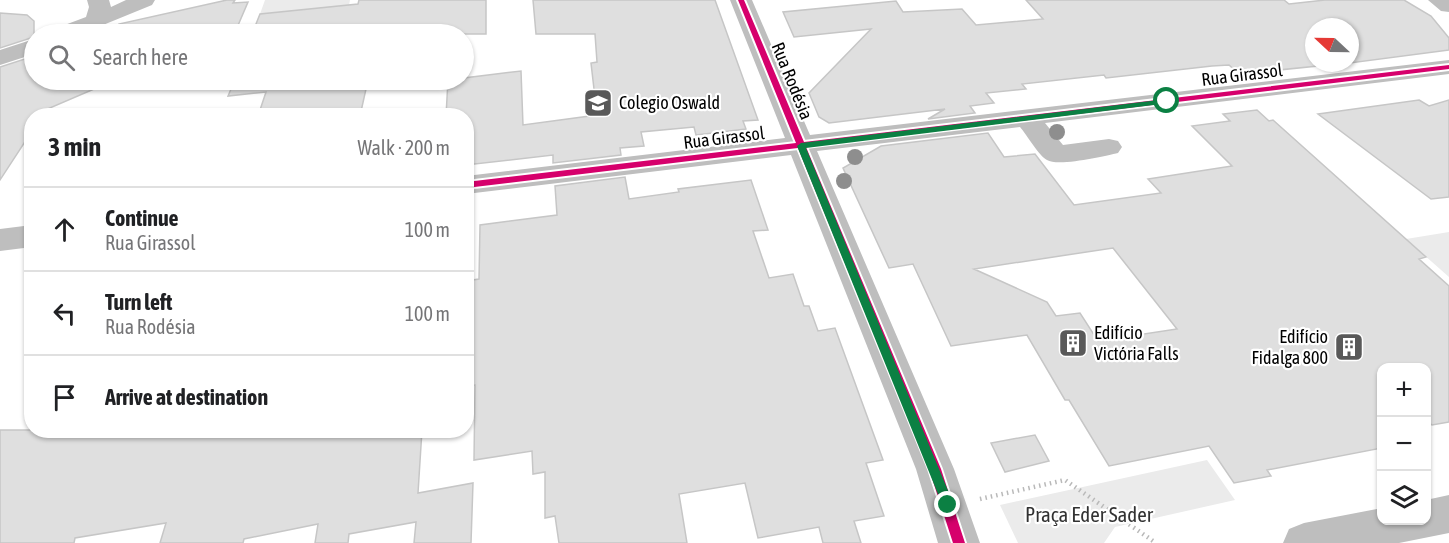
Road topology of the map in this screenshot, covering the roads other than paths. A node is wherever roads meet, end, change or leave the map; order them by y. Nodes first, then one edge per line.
1 (144, 0) edge
2 (741, 0) edge
3 (1439, 0) edge
4 (1449, 6) edge
5 (97, 10) edge
6 (77, 24) edge
7 (24, 50) edge
8 (0, 58) edge
9 (1449, 67) edge
10 (1028, 118) junction
11 (801, 146) junction
12 (1109, 147) dead end
13 (474, 184) edge
14 (24, 237) edge
15 (0, 240) edge
16 (1449, 514) edge
17 (1431, 518) edge
18 (1392, 525) edge
19 (959, 543) edge
20 (1304, 543) edge

1 - 5 street
2 - 11 street, Rua Rodésia
3 - 4 street
5 - 6 street
7 - 8 street
9 - 10 street, Rua Girassol
10 - 11 street, Rua Girassol
10 - 12 street
11 - 13 street, Rua Girassol
11 - 19 street, Rua Rodésia
14 - 15 street
16 - 17 street
18 - 20 street

